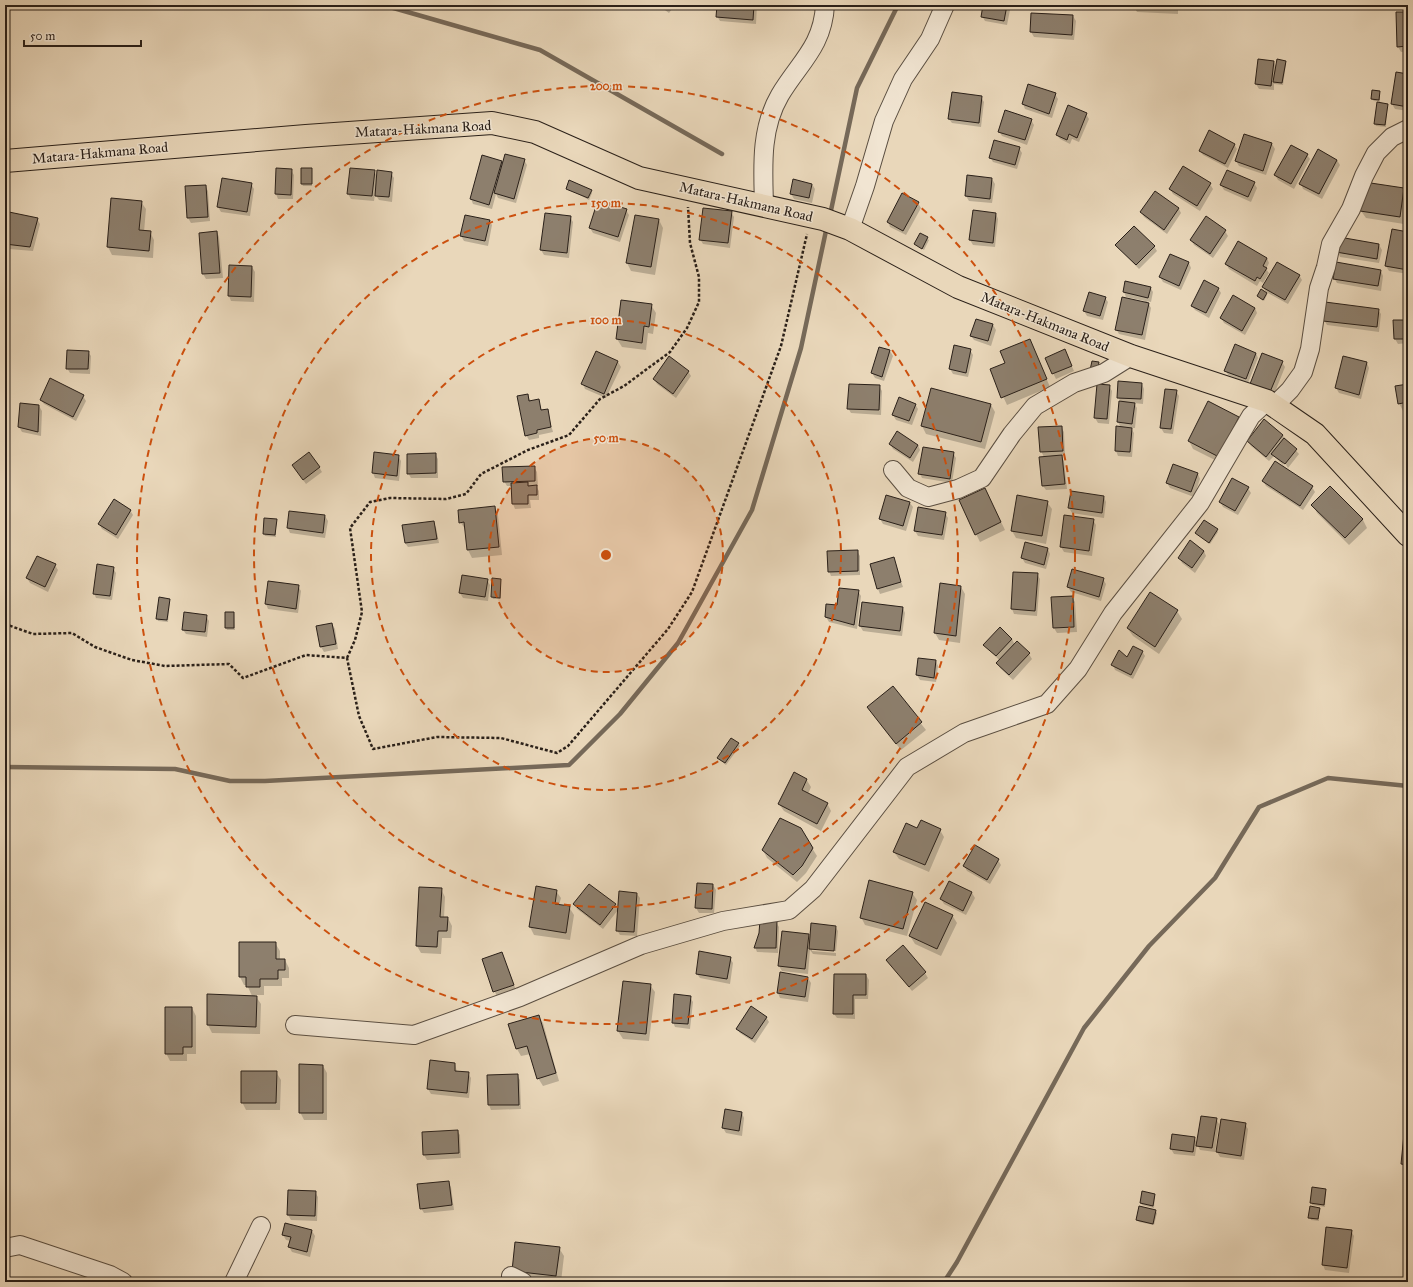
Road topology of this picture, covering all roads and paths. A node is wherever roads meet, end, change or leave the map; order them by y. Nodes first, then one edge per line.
1 (825, 5) edge
2 (945, 5) edge
3 (1408, 129) edge
4 (5, 161) edge
5 (688, 188) junction
6 (764, 205) junction
7 (817, 217) junction
8 (850, 229) junction
9 (1131, 356) junction
10 (1270, 404) junction
11 (893, 470) dead end
12 (1408, 535) edge
13 (5, 624) edge
14 (347, 658) junction
15 (295, 1025) dead end
16 (261, 1226) dead end
17 (5, 1248) edge
18 (123, 1282) edge
19 (234, 1282) edge

1 - 6 street
2 - 8 street
3 - 10 street
4 - 5 main road, Matara-Hakmana Road
5 - 6 main road, Matara-Hakmana Road
5 - 14 path
6 - 7 main road, Matara-Hakmana Road
7 - 8 main road, Matara-Hakmana Road
7 - 14 path
8 - 9 main road, Matara-Hakmana Road
9 - 10 main road, Matara-Hakmana Road
9 - 11 street
10 - 12 main road, Matara-Hakmana Road
10 - 15 street
13 - 14 path
16 - 19 street
17 - 18 street

